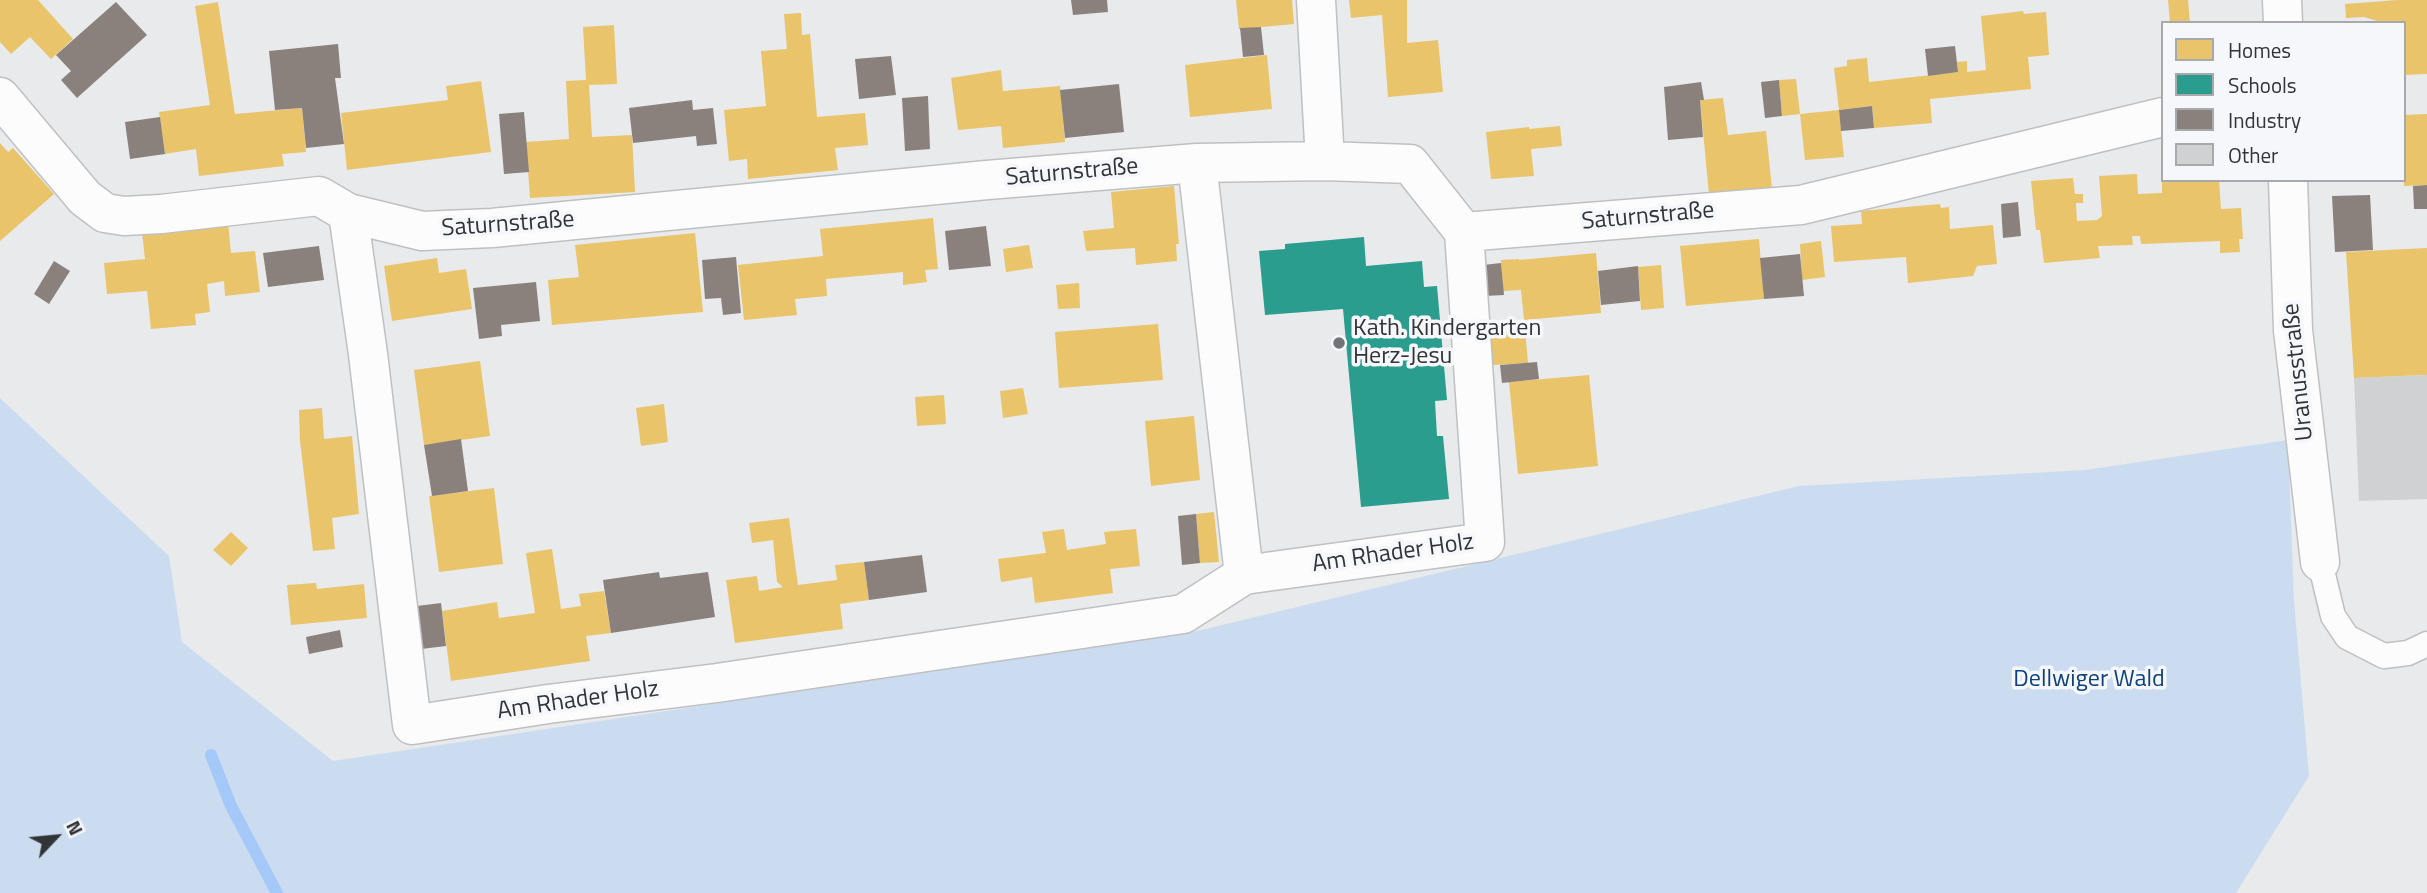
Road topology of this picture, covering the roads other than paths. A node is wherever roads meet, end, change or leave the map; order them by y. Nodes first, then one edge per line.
1 (1316, 0) edge
2 (2282, 0) edge
3 (2283, 21) edge
4 (0, 97) edge
5 (2161, 117) edge
6 (1325, 161) junction
7 (1197, 163) junction
8 (2288, 182) edge
9 (348, 213) junction
10 (1464, 232) junction
11 (2320, 562) joint
12 (1244, 575) junction
13 (2427, 644) edge

1 - 6 street
2 - 3 street
4 - 9 street, Saturnstraße
5 - 10 street, Saturnstraße
6 - 7 street, Saturnstraße
6 - 10 street, Saturnstraße
7 - 9 street, Saturnstraße
7 - 12 street
8 - 11 street, Uranusstraße
9 - 12 street, Am Rhader Holz
10 - 12 street, Am Rhader Holz
11 - 13 lane

